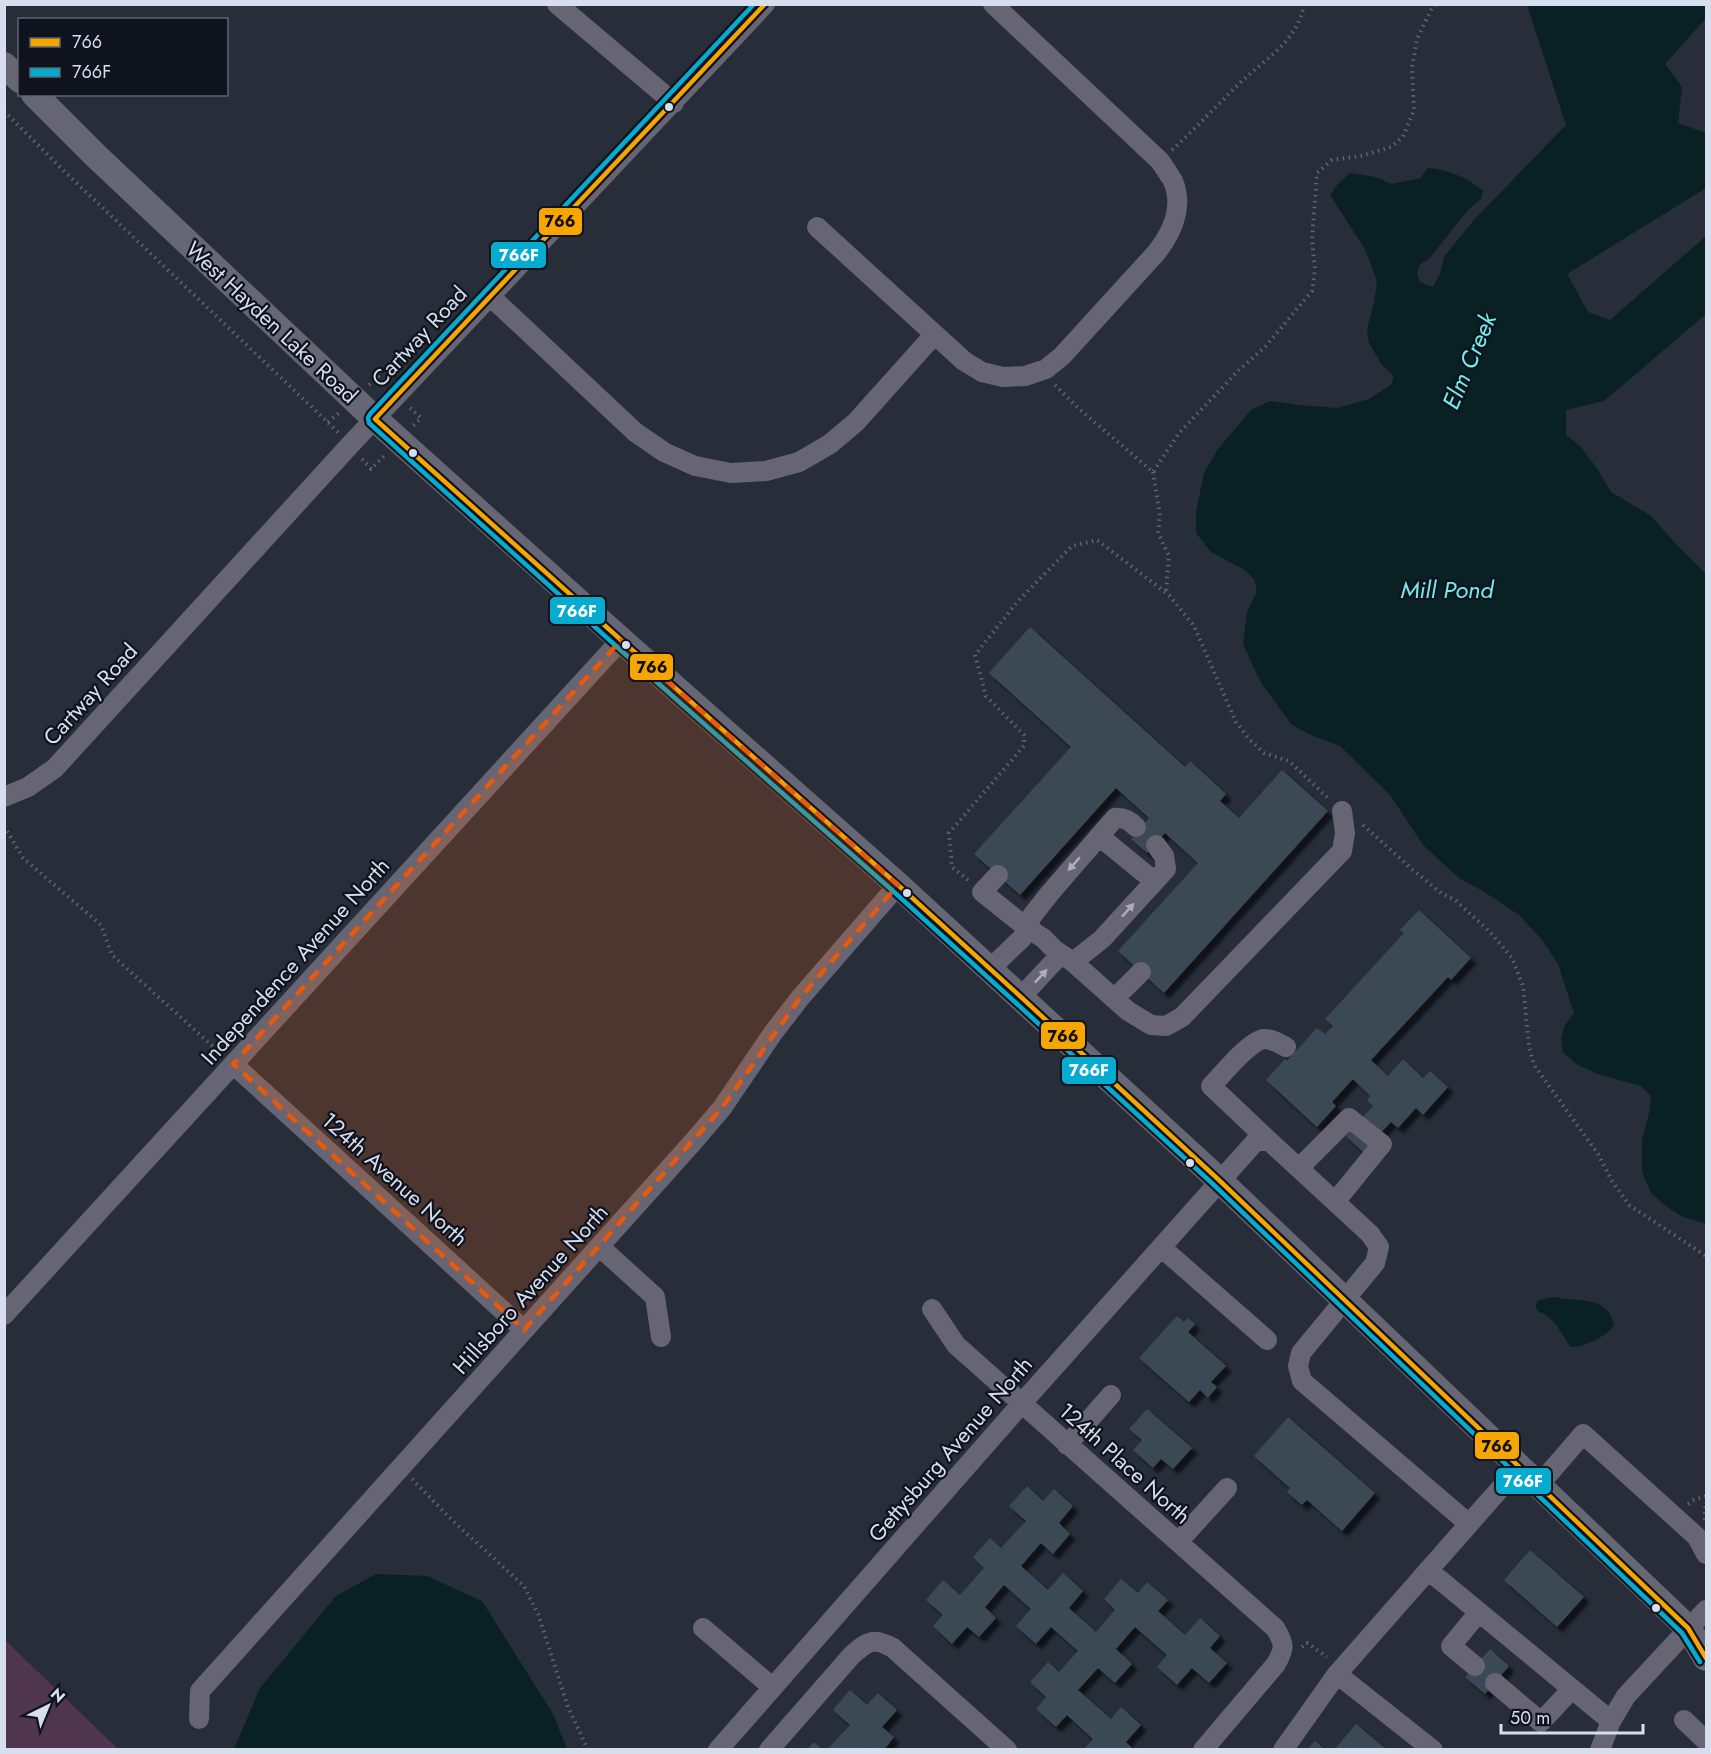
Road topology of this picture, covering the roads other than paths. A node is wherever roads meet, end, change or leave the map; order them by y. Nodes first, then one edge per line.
1 (557, 4) edge
2 (765, 4) edge
3 (993, 4) edge
4 (4, 65) edge
5 (18, 78) edge
6 (36, 96) edge
7 (674, 103) junction
8 (817, 227) dead end
9 (490, 296) junction
10 (934, 335) junction
11 (375, 419) junction
12 (621, 640) junction
13 (4, 797) edge
14 (1342, 812) road end
15 (1136, 827) dead end
16 (1099, 836) junction
17 (1156, 845) dead end
18 (998, 875) dead end
19 (1154, 881) junction
20 (898, 885) junction
21 (1028, 928) junction
22 (1067, 958) junction
23 (990, 969) junction
24 (1141, 972) dead end
25 (1021, 997) junction
26 (1114, 999) junction
27 (1286, 1047) dead end
28 (233, 1064) junction
29 (1267, 1139) junction
30 (1299, 1168) junction
31 (1220, 1181) junction
32 (1335, 1202) junction
33 (600, 1247) junction
34 (1162, 1248) junction
35 (1344, 1299) junction
36 (932, 1309) dead end
37 (4, 1315) edge
38 (524, 1330) junction
39 (661, 1337) dead end
40 (1267, 1340) dead end
41 (1111, 1395) dead end
42 (1023, 1402) junction
43 (1067, 1445) junction
44 (1520, 1466) junction
45 (1539, 1485) junction
46 (1227, 1488) dead end
47 (1469, 1524) junction
48 (1178, 1542) junction
49 (1707, 1554) edge
50 (1428, 1570) junction
51 (1707, 1610) edge
52 (1479, 1612) junction
53 (703, 1628) dead end
54 (1697, 1631) edge
55 (1707, 1658) edge
56 (1475, 1666) dead end
57 (1340, 1671) junction
58 (1495, 1683) dead end
59 (772, 1687) junction
60 (1572, 1689) junction
61 (199, 1719) dead end
62 (1684, 1720) dead end
63 (1611, 1721) junction
64 (1707, 1741) edge
65 (718, 1749) edge
66 (769, 1749) edge
67 (1007, 1749) edge
68 (1203, 1749) edge
69 (1283, 1749) edge
70 (1433, 1749) edge
71 (1600, 1749) edge

1 - 7 street
2 - 7 street, Cartway Road
3 - 10 street
4 - 5 main road
6 - 11 main road, West Hayden Lake Road
7 - 9 street, Cartway Road
8 - 10 street
9 - 10 street
9 - 11 street, Cartway Road
11 - 12 main road, West Hayden Lake Road
11 - 13 street, Cartway Road
12 - 20 main road, West Hayden Lake Road
12 - 28 street, Independence Avenue North
14 - 26 street
15 - 16 street
16 - 19 street
16 -> 21 street
17 - 19 street
18 - 21 street
22 -> 19 street
20 - 23 main road, West Hayden Lake Road
20 - 33 street, Hillsboro Avenue North
21 - 22 street
21 - 23 street
25 -> 22 street
22 - 26 street
23 - 25 main road, West Hayden Lake Road
24 - 26 street
25 - 31 main road, West Hayden Lake Road
27 - 29 street
28 - 37 street, Independence Avenue North
28 - 38 street, 124th Avenue North
29 - 30 street
29 - 31 street, Gettysburg Avenue North
30 - 32 street
30 - 32 street
31 - 34 street, Gettysburg Avenue North
31 - 35 main road, West Hayden Lake Road
32 - 35 street
33 - 38 street, Hillsboro Avenue North
33 - 39 street
34 - 40 street
34 - 42 street, Gettysburg Avenue North
35 - 44 main road, West Hayden Lake Road
35 - 47 street
36 - 42 street, 124th Place North
38 - 61 street, Hillsboro Avenue North
41 - 43 street
42 - 43 street, 124th Place North
42 - 59 street, Gettysburg Avenue North
43 - 48 street, 124th Place North
44 - 45 main road, West Hayden Lake Road
44 - 47 street
45 - 49 street
45 - 54 main road, West Hayden Lake Road
46 - 48 street
47 - 50 street
48 - 68 street, 124th Place North
50 - 52 street
50 - 57 street
51 - 54 street
52 - 56 street
52 - 60 street
53 - 59 street
54 - 55 main road, West Hayden Lake Road
54 - 63 street
57 - 69 street
57 - 70 street
58 - 60 street
59 - 65 street, Gettysburg Avenue North
60 - 63 street
62 - 64 street
63 - 71 street
66 - 67 street

